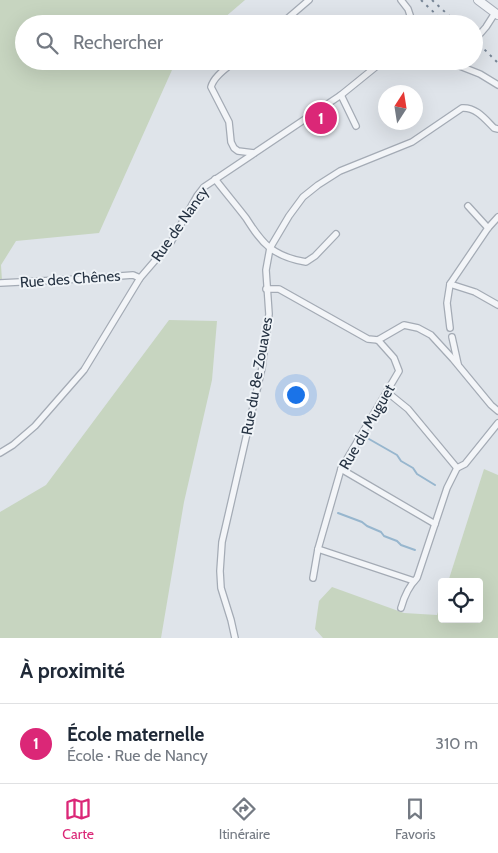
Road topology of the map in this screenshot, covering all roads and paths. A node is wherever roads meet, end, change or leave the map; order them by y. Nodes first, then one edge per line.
1 (309, 0) edge
2 (401, 0) edge
3 (478, 0) edge
4 (486, 3) edge
5 (496, 14) edge
6 (292, 15) edge
7 (410, 15) edge
8 (483, 31) edge
9 (225, 70) edge
10 (372, 70) edge
11 (472, 70) edge
12 (498, 85) edge
13 (341, 95) junction
14 (356, 126) dead end
15 (498, 129) edge
16 (254, 153) junction
17 (222, 174) junction
18 (215, 179) junction
19 (224, 188) junction
20 (468, 206) dead end
21 (498, 217) edge
22 (488, 228) junction
23 (336, 234) dead end
24 (271, 246) junction
25 (140, 278) junction
26 (0, 283) edge
27 (450, 284) junction
28 (266, 289) junction
29 (498, 305) edge
30 (450, 328) dead end
31 (452, 337) dead end
32 (378, 340) junction
33 (458, 365) junction
34 (387, 392) junction
35 (498, 411) edge
36 (498, 423) edge
37 (0, 453) edge
38 (457, 468) junction
39 (341, 469) junction
40 (434, 524) junction
41 (318, 549) junction
42 (313, 578) dead end
43 (414, 581) junction
44 (401, 608) dead end
45 (235, 638) edge

1 - 6 street
2 - 7 street
3 - 4 street
4 - 5 street
5 - 8 street
9 - 16 street
10 - 13 street, Rue de Nancy
11 - 12 street
13 - 14 street
13 - 16 street, Rue de Nancy
15 - 24 street, Rue du 8e Zouaves
16 - 17 street, Rue de Nancy
17 - 18 street, Rue de Nancy
17 - 19 street
18 - 19 street
18 - 25 street, Rue de Nancy
19 - 24 street
20 - 22 street
21 - 22 street
22 - 27 street
23 - 24 street
24 - 28 street, Rue du 8e Zouaves
25 - 26 street, Rue des Chênes
25 - 37 street, Rue de Nancy
27 - 29 street
27 - 30 street
28 - 32 street
28 - 45 street, Rue du 8e Zouaves
31 - 33 street
32 - 33 street
32 - 34 street, Rue du Muguet
33 - 35 street
34 - 38 street
34 - 39 street, Rue du Muguet
36 - 38 street
38 - 40 street
39 - 40 street
39 - 41 street, Rue du Muguet
40 - 43 street
41 - 42 street, Rue du Muguet
41 - 43 street
43 - 44 street

